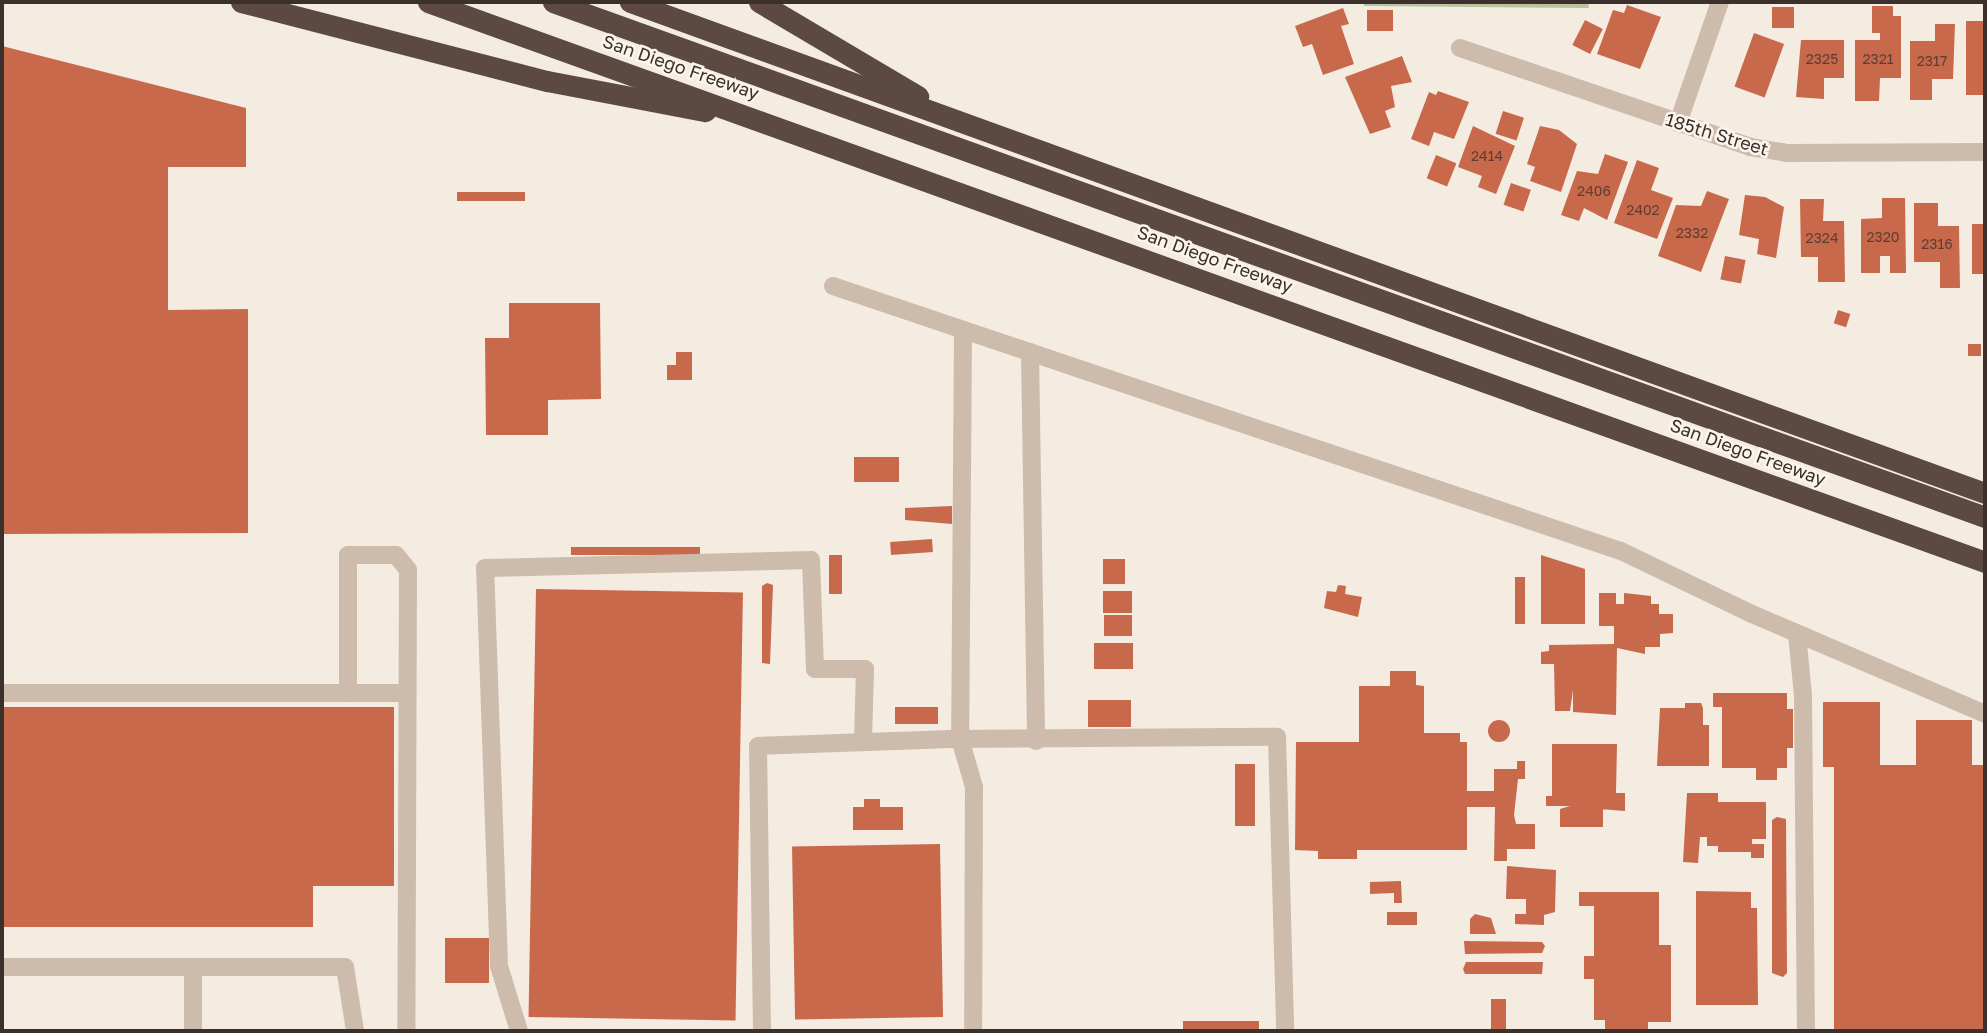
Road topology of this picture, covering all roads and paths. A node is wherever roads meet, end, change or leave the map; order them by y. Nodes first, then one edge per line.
1 (241, 2) edge
2 (428, 2) edge
3 (553, 2) edge
4 (630, 2) edge
5 (758, 2) edge
6 (1720, 2) edge
7 (1460, 48) dead end
8 (959, 121) junction
9 (1678, 123) junction
10 (775, 124) junction
11 (1985, 152) edge
12 (833, 286) dead end
13 (963, 330) junction
14 (1030, 352) junction
15 (1985, 493) edge
16 (1985, 517) edge
17 (1985, 562) edge
18 (1797, 634) junction
19 (2, 693) edge
20 (348, 693) junction
21 (407, 694) junction
22 (1985, 713) edge
23 (960, 739) junction
24 (1036, 741) junction
25 (863, 742) junction
26 (2, 967) edge
27 (193, 967) junction
28 (193, 1031) edge
29 (355, 1031) edge
30 (406, 1031) edge
31 (519, 1031) edge
32 (762, 1031) edge
33 (973, 1031) edge
34 (1285, 1031) edge
35 (1806, 1031) edge

1 - 10 highway
2 - 10 highway, San Diego Freeway
3 - 16 highway
4 - 8 highway
5 - 8 highway
6 - 9 street
7 - 9 street, 185th Street
8 - 15 highway
9 - 11 street, 185th Street
10 - 17 highway, San Diego Freeway
12 - 13 street
13 - 14 street
13 - 23 street
14 - 18 street
14 - 24 street
18 - 22 street
18 - 35 street
19 - 20 street
20 - 21 street
20 - 21 street
21 - 30 street
23 - 24 street
23 - 25 street
23 - 33 street
24 - 34 street
25 - 31 street
25 - 32 street
26 - 27 street
27 - 28 street
27 - 29 street

